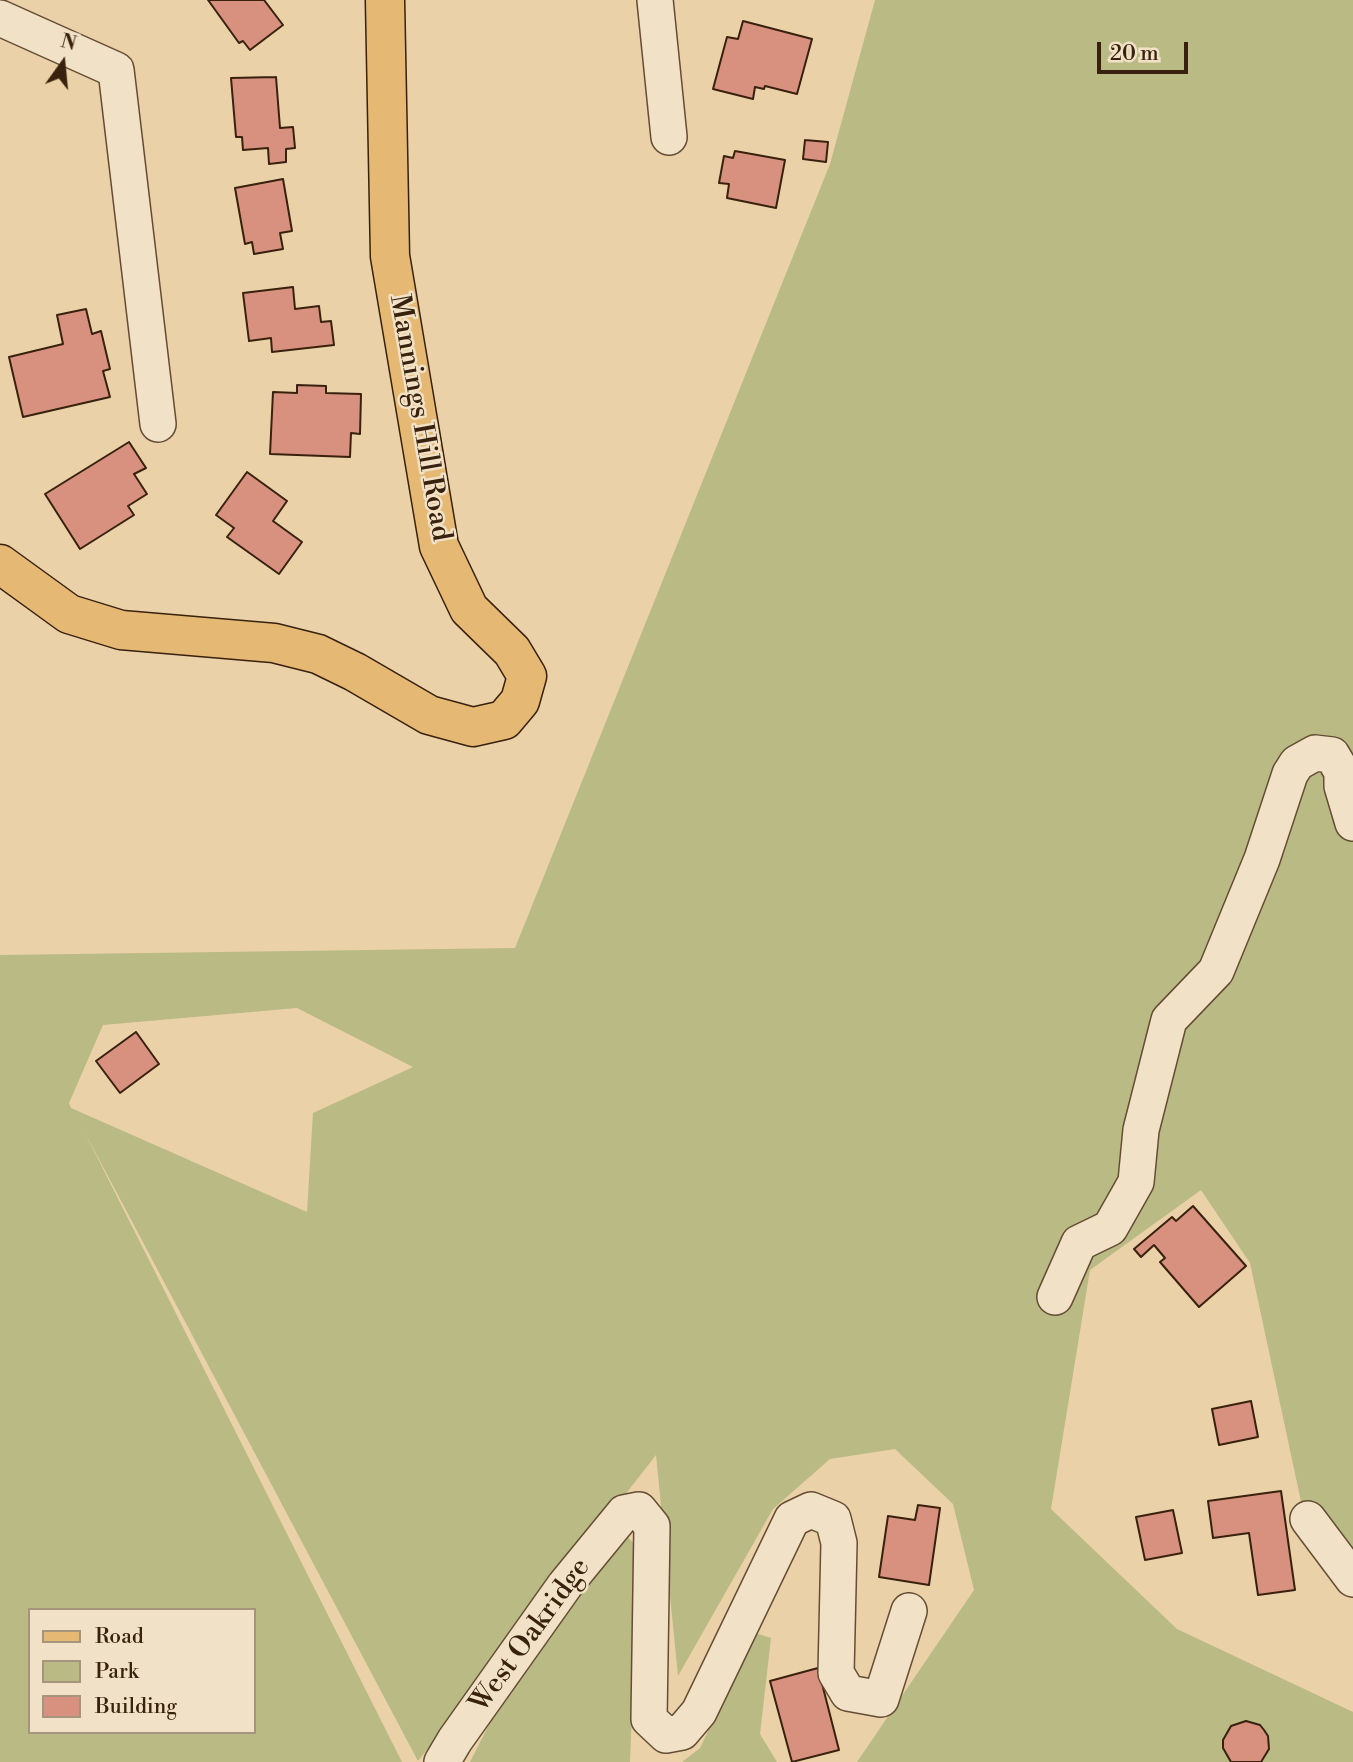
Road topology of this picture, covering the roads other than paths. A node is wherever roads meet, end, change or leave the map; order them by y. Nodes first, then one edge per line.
1 (385, 0) edge
2 (655, 0) edge
3 (0, 19) edge
4 (669, 137) dead end
5 (158, 424) dead end
6 (0, 564) edge
7 (1353, 823) edge
8 (1055, 1297) dead end
9 (1308, 1519) dead end
10 (1353, 1579) edge
11 (909, 1611) dead end
12 (442, 1762) edge

1 - 6 main road, Mannings Hill Road
2 - 4 street
3 - 5 street
7 - 8 street
9 - 10 street
11 - 12 street, West Oakridge

